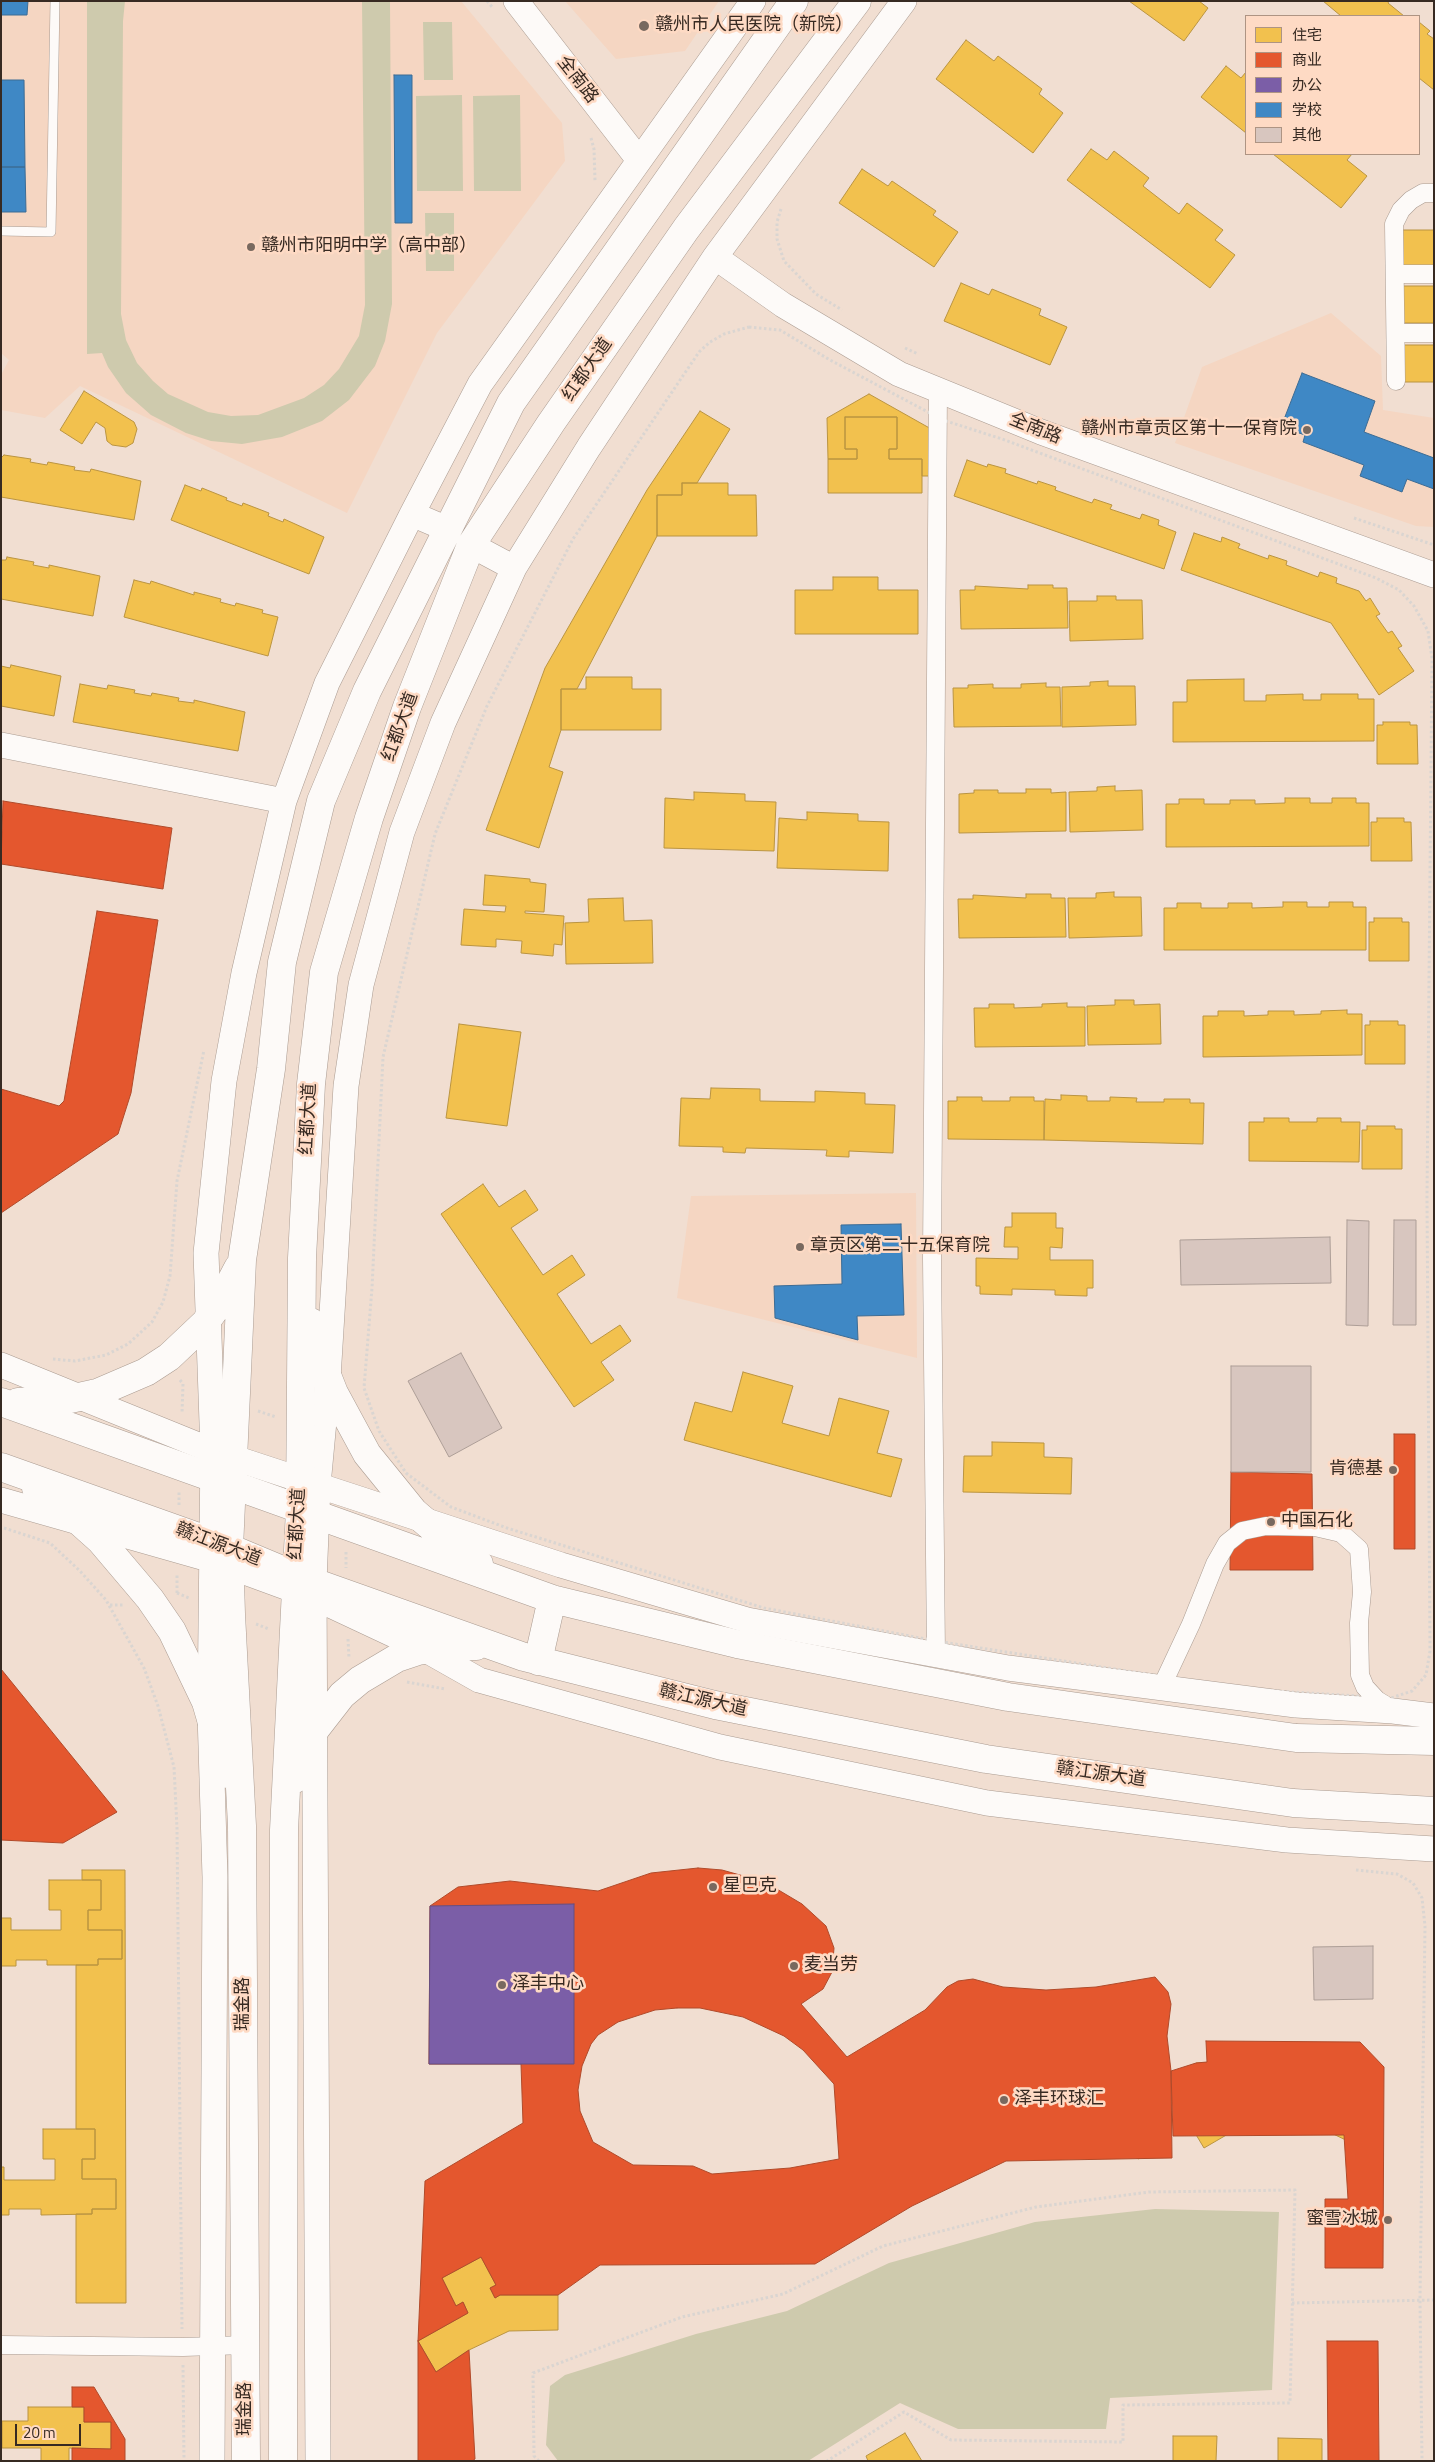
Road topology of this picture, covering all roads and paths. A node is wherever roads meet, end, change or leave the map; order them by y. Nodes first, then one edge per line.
1 (55, 1) edge
2 (516, 1) edge
3 (753, 1) edge
4 (794, 1) edge
5 (857, 1) edge
6 (904, 1) edge
7 (639, 160) junction
8 (1434, 193) edge
9 (782, 207) dead end
10 (1, 231) edge
11 (715, 257) junction
12 (1394, 274) junction
13 (1434, 274) edge
14 (850, 315) dead end
15 (1396, 333) junction
16 (1434, 333) edge
17 (900, 345) dead end
18 (926, 358) dead end
19 (1396, 381) dead end
20 (938, 390) junction
21 (412, 514) junction
22 (1349, 517) dead end
23 (447, 529) junction
24 (1434, 544) edge
25 (471, 545) junction
26 (514, 568) junction
27 (1434, 575) edge
28 (1, 745) edge
29 (284, 801) junction
30 (302, 1258) junction
31 (242, 1260) junction
32 (209, 1318) junction
33 (1, 1364) edge
34 (328, 1378) junction
35 (182, 1384) dead end
36 (211, 1394) junction
37 (79, 1397) junction
38 (1, 1401) edge
39 (237, 1403) junction
40 (301, 1426) junction
41 (224, 1454) junction
42 (5, 1468) edge
43 (223, 1482) junction
44 (309, 1482) junction
45 (1, 1500) edge
46 (308, 1513) junction
47 (422, 1519) junction
48 (79, 1522) junction
49 (1, 1526) edge
50 (221, 1554) junction
51 (305, 1586) junction
52 (176, 1593) dead end
53 (544, 1596) junction
54 (221, 1610) junction
55 (304, 1642) junction
56 (426, 1650) junction
57 (936, 1655) junction
58 (348, 1659) dead end
59 (531, 1659) junction
60 (405, 1682) dead end
61 (1161, 1688) junction
62 (452, 1691) dead end
63 (1393, 1711) junction
64 (210, 1713) junction
65 (1434, 1716) edge
66 (313, 1734) junction
67 (1434, 1741) edge
68 (1434, 1811) edge
69 (242, 1826) junction
70 (284, 1830) junction
71 (1434, 1849) edge
72 (1350, 1869) dead end
73 (1420, 2300) junction
74 (1434, 2300) edge
75 (1292, 2303) junction
76 (1, 2345) edge
77 (246, 2345) junction
78 (213, 2346) junction
79 (182, 2347) junction
80 (184, 2461) edge
81 (212, 2461) edge
82 (246, 2461) edge
83 (283, 2461) edge
84 (318, 2461) edge
85 (539, 2461) edge
86 (827, 2461) edge
87 (1422, 2461) edge

1 - 10 lane
2 - 7 street, 全南路
3 - 7 street
4 - 23 main road
5 - 25 main road, 红都大道
6 - 11 street
7 - 21 street
8 - 12 street
9 - 14 path
11 - 20 street, 全南路
11 - 26 street
12 - 13 street
12 - 15 street
15 - 16 street
15 - 19 street
17 - 18 path
20 - 27 street, 全南路
20 - 57 street
21 - 23 street
21 - 29 street
22 - 24 path
23 - 31 main road
25 - 26 street
25 - 30 main road, 红都大道
26 - 34 street
28 - 29 street
29 - 32 street
30 - 34 main road
30 - 40 main road, 红都大道
31 - 32 main road
31 - 39 main road
32 - 36 street
32 - 37 main road
33 - 37 street
34 - 44 street
34 - 47 main road
35 - 36 path
36 - 41 street
37 - 38 main road
37 - 41 street
38 - 43 main road
39 - 40 path
39 - 41 main road
40 - 44 main road, 红都大道
41 - 43 main road
41 - 44 street
42 - 48 main road
42 - 50 main road, 赣江源大道
43 - 46 main road
43 - 50 main road
44 - 46 main road, 红都大道
44 - 47 street
45 - 48 street
46 - 51 main road, 红都大道
46 - 53 main road
47 - 53 main road
47 - 57 street
48 - 50 street
48 - 64 main road
49 - 79 path
50 - 51 main road, 赣江源大道
50 - 54 main road, 瑞金路
51 - 55 main road
51 - 56 street
51 - 59 main road, 赣江源大道
52 - 54 path
53 - 59 main road
53 - 67 main road
54 - 55 path
54 - 64 street
54 - 69 main road, 瑞金路
55 - 58 path
55 - 66 street
55 - 70 main road
56 - 59 main road
56 - 66 main road
56 - 71 street
57 - 61 street
59 - 68 main road, 赣江源大道
60 - 62 path
61 - 63 street
61 - 63 street
63 - 65 street
64 - 69 main road
64 - 78 street
66 - 70 main road
66 - 84 street
69 - 77 main road, 瑞金路
70 - 83 main road
72 - 73 path
73 - 74 path
73 - 75 path
73 - 87 path
75 - 85 path
75 - 86 path
76 - 79 street
77 - 78 street
77 - 82 main road, 瑞金路
78 - 79 street
78 - 81 street
79 - 80 path

